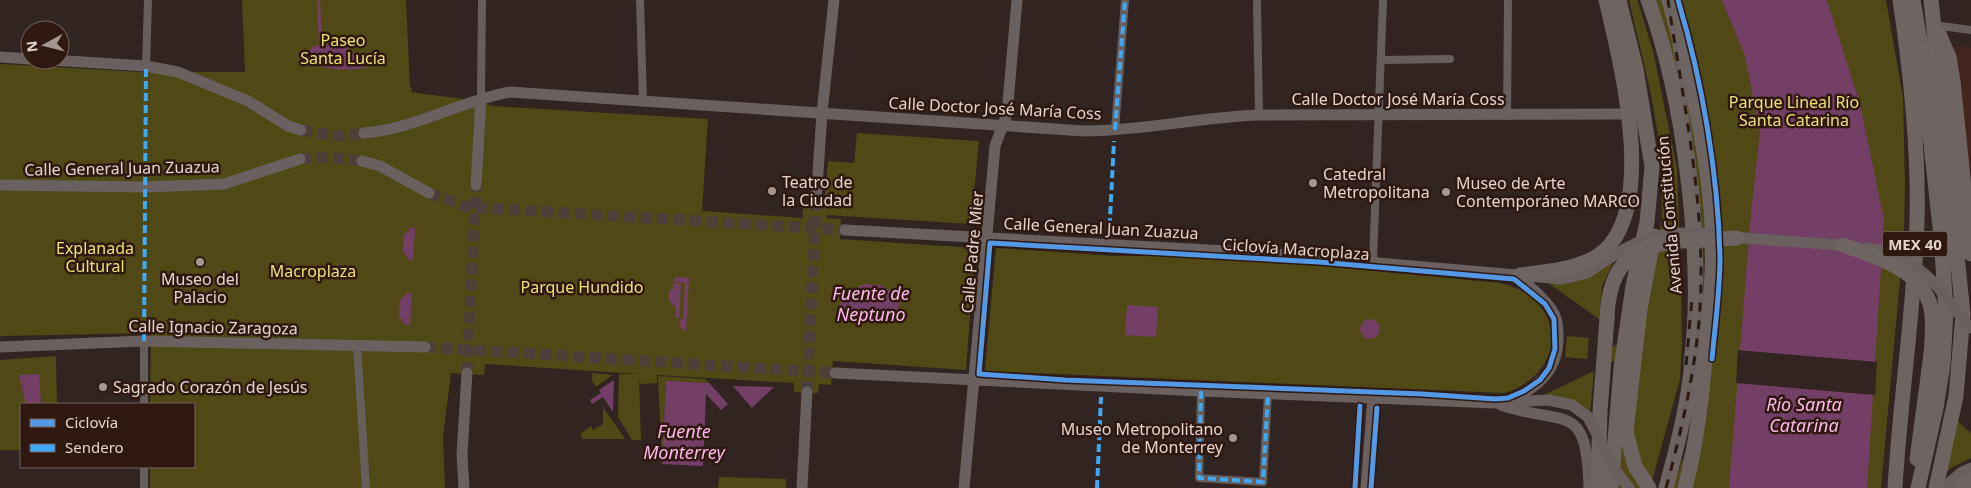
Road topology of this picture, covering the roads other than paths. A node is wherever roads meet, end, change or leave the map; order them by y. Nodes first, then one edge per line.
1 (148, 0) edge
2 (482, 0) edge
3 (640, 0) edge
4 (834, 0) edge
5 (1017, 0) edge
6 (1125, 0) edge
7 (1256, 0) edge
8 (1383, 0) edge
9 (1508, 0) edge
10 (1606, 0) edge
11 (1619, 0) edge
12 (1648, 0) edge
13 (1669, 0) edge
14 (1900, 0) edge
15 (1912, 0) edge
16 (1931, 0) edge
17 (1935, 27) junction
18 (1971, 30) edge
19 (0, 57) edge
20 (20, 58) edge
21 (1450, 58) dead end
22 (1380, 60) junction
23 (70, 61) edge
24 (146, 66) junction
25 (480, 99) junction
26 (643, 101) junction
27 (822, 113) junction
28 (1629, 114) junction
29 (1259, 115) junction
30 (1378, 116) junction
31 (1507, 116) junction
32 (1002, 127) junction
33 (301, 130) tunnel mouth
34 (1115, 130) junction
35 (364, 134) tunnel mouth
36 (300, 159) tunnel mouth
37 (362, 161) tunnel mouth
38 (1652, 167) junction
39 (1967, 175) edge
40 (0, 185) edge
41 (476, 185) tunnel mouth
42 (429, 194) tunnel mouth
43 (816, 203) tunnel mouth
44 (845, 230) tunnel mouth
45 (1737, 238) junction
46 (986, 239) junction
47 (1843, 245) junction
48 (1971, 254) edge
49 (1374, 261) junction
50 (1517, 274) junction
51 (1971, 328) edge
52 (144, 341) junction
53 (357, 345) junction
54 (0, 347) edge
55 (425, 347) tunnel mouth
56 (835, 372) tunnel mouth
57 (466, 373) tunnel mouth
58 (973, 381) junction
59 (807, 392) tunnel mouth
60 (1202, 392) junction
61 (1268, 394) junction
62 (1373, 397) junction
63 (1507, 402) junction
64 (144, 403) edge
65 (1494, 403) junction
66 (144, 468) edge
67 (1971, 468) edge
68 (1971, 480) edge
69 (144, 488) edge
70 (366, 488) edge
71 (464, 488) edge
72 (802, 488) edge
73 (964, 488) edge
74 (1366, 488) edge
75 (1589, 488) edge
76 (1598, 488) edge
77 (1611, 488) edge
78 (1629, 488) edge
79 (1649, 488) edge
80 (1666, 488) edge
81 (1685, 488) edge
82 (1895, 488) edge
83 (1913, 488) edge
84 (1918, 488) edge
85 (1936, 488) edge
86 (1943, 488) edge
87 (1960, 488) edge

1 - 24 street
2 - 25 street
3 - 26 street
4 - 27 street
5 - 32 street, Calle Padre Mier
6 - 34 street
7 - 29 street
8 - 22 street
9 - 31 street
10 - 28 highway
11 - 38 highway, Avenida Constitución
12 - 80 highway, Avenida Constitución
13 - 81 highway
14 - 82 highway, MEX 40
15 - 84 highway
16 - 17 highway, MEX 40
17 - 18 street
17 - 39 highway
17 - 85 highway, MEX 40
19 - 20 street
21 - 22 street
22 - 30 street
23 - 24 street
24 - 33 street
25 - 26 street, Calle Doctor José María Coss
25 - 35 street, Calle Doctor José María Coss
25 - 41 street
26 - 27 street, Calle Doctor José María Coss
27 - 32 street, Calle Doctor José María Coss
27 - 43 street
28 - 31 street, Calle Doctor José María Coss
28 - 50 highway
29 - 30 street, Calle Doctor José María Coss
29 - 34 street, Calle Doctor José María Coss
30 - 31 street, Calle Doctor José María Coss
30 - 49 street
32 - 34 street, Calle Doctor José María Coss
32 - 46 street, Calle Padre Mier
36 - 40 street, Calle General Juan Zuazua
37 - 42 street
38 - 77 highway, Avenida Constitución
38 - 79 highway
39 - 48 highway
44 - 46 street, Calle General Juan Zuazua
45 - 47 street, Calle General Juan Zuazua, bridge
45 - 50 street, Calle General Juan Zuazua, bridge
45 - 76 highway, bridge
46 - 49 street, Calle General Juan Zuazua
46 - 58 street, Calle Padre Mier
47 - 51 street, Calle General Juan Zuazua, bridge
47 - 83 highway, bridge
49 - 50 street, Calle General Juan Zuazua
50 - 63 street
52 - 53 street, Calle Ignacio Zaragoza
52 - 54 street, Calle Ignacio Zaragoza
52 - 64 street
53 - 55 street, Calle Ignacio Zaragoza
53 - 70 street
56 - 58 street
57 - 71 street
58 - 60 street
58 - 73 street, Calle Padre Mier
59 - 72 street
60 - 61 street
60 - 61 street
61 - 62 street
62 - 65 street
62 - 74 street
63 - 65 street
63 - 78 street, bridge
65 - 75 street
66 - 69 street
67 - 86 street
68 - 87 highway

